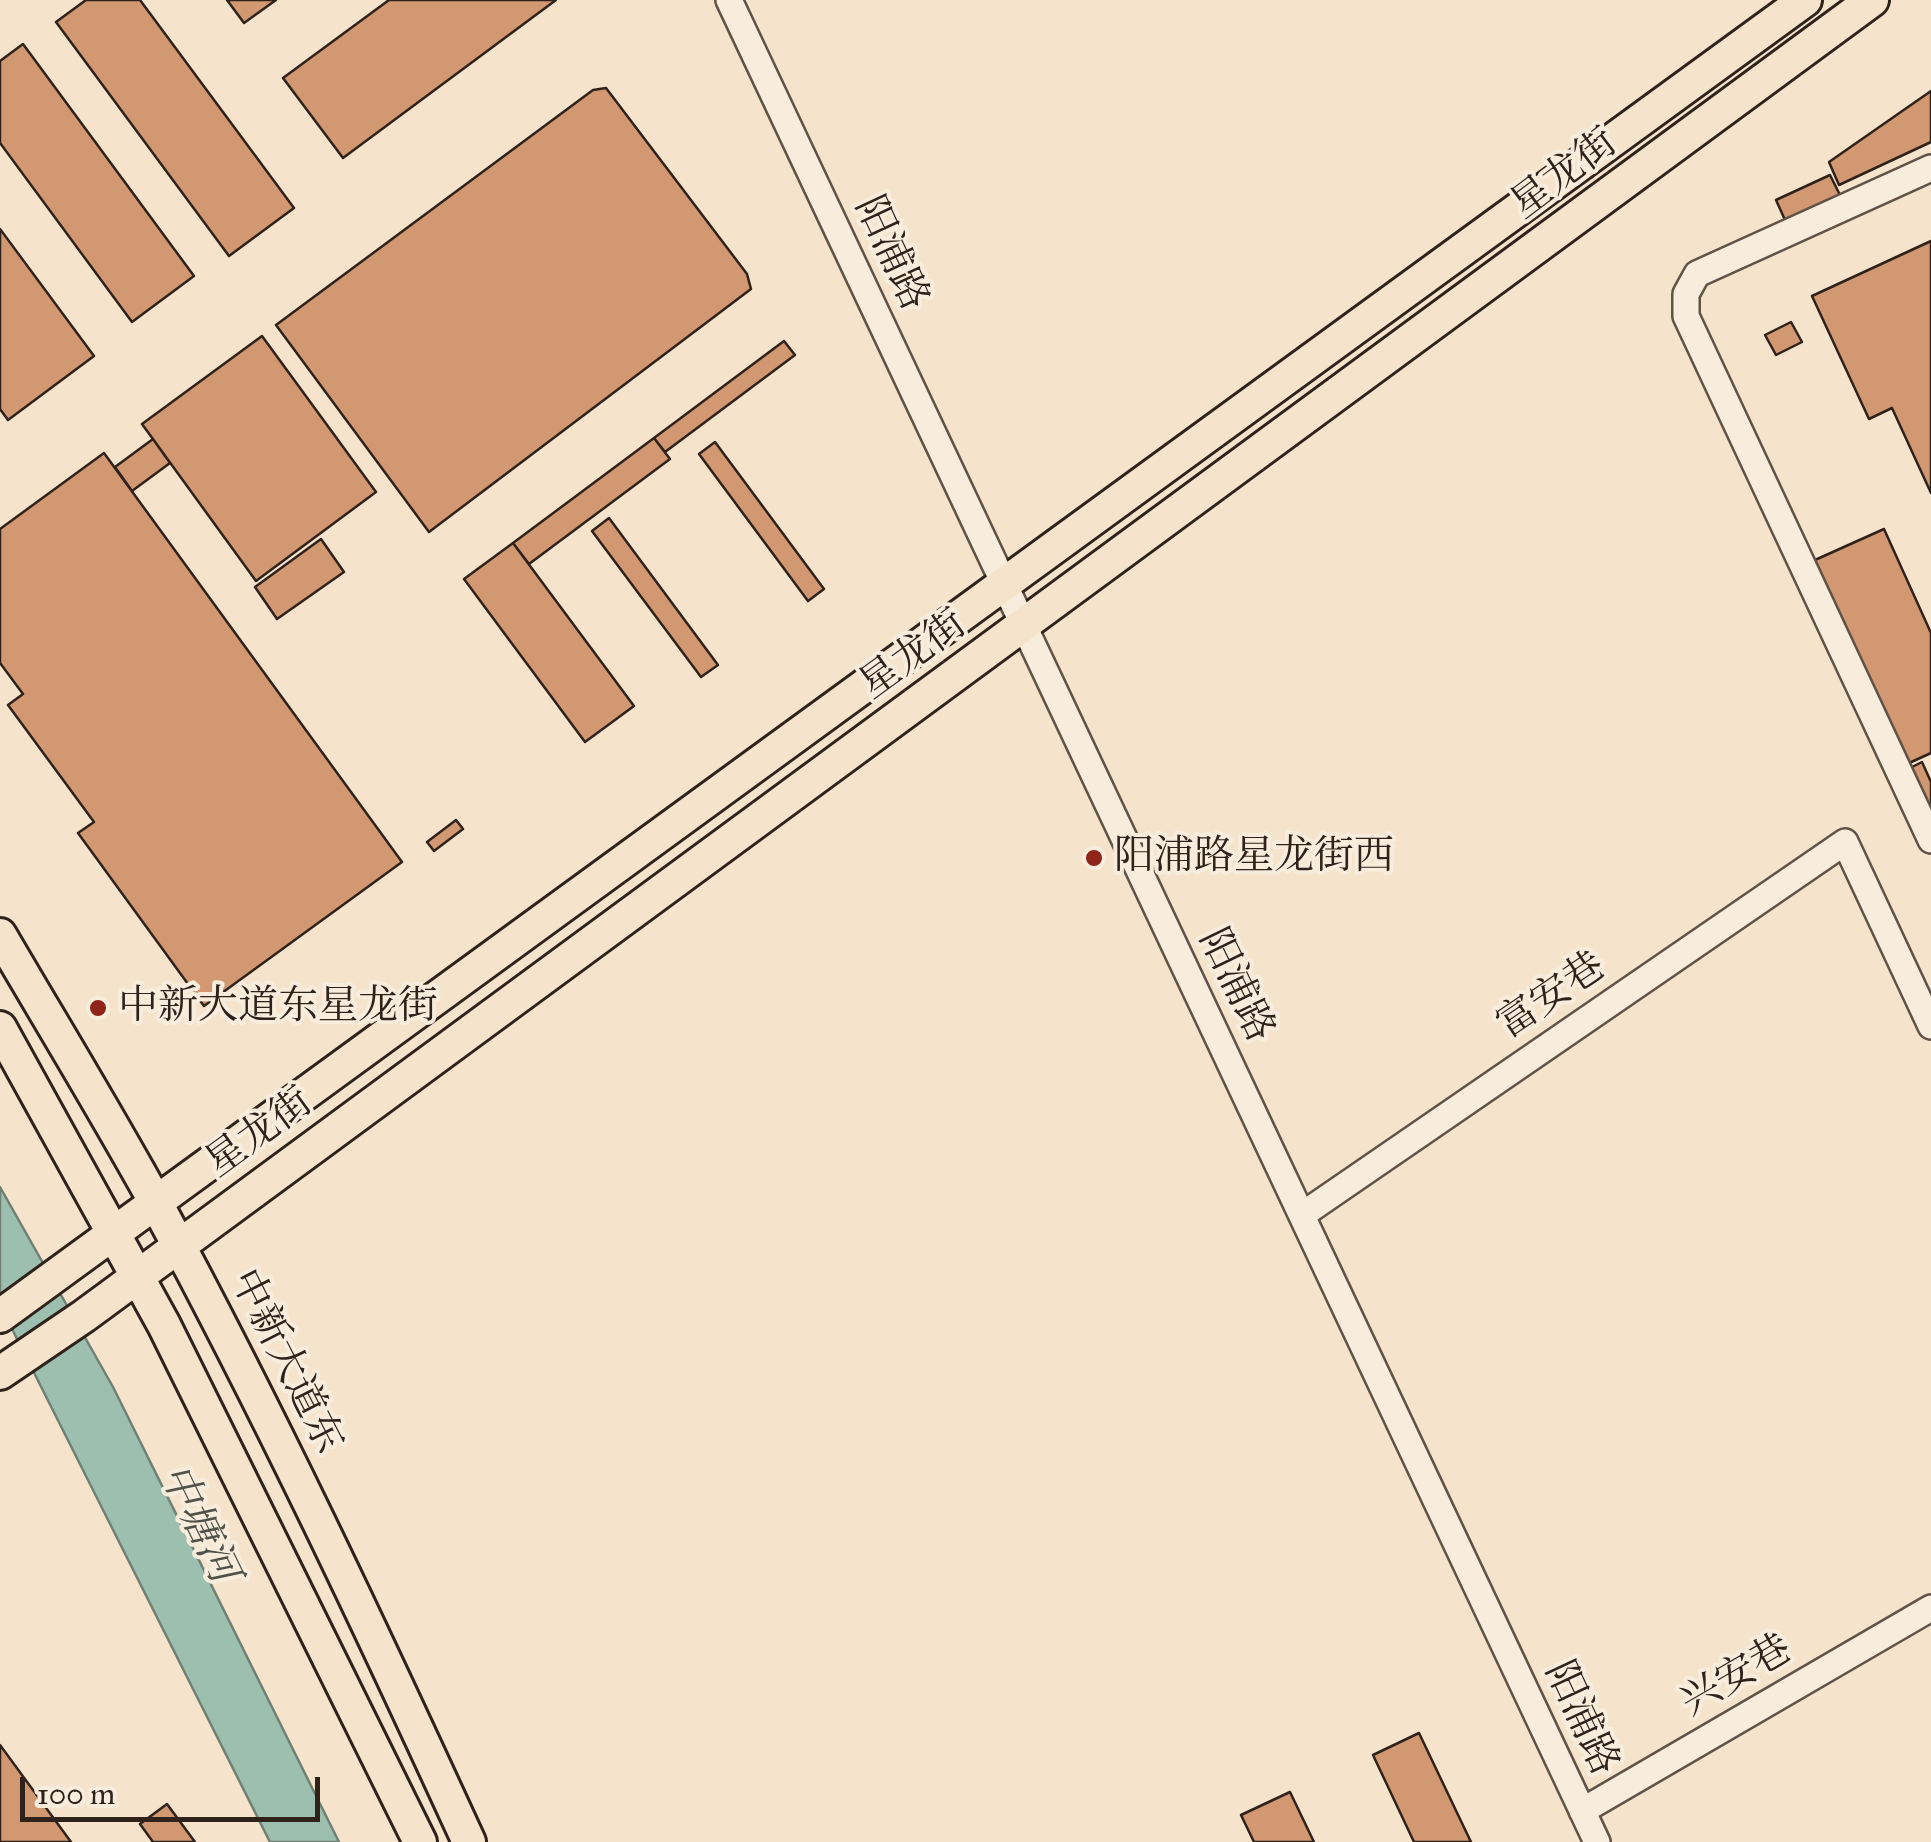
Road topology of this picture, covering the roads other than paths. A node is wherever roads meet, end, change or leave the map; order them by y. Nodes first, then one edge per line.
1 (729, 0) edge
2 (1806, 0) edge
3 (1872, 0) edge
4 (1931, 168) edge
5 (1005, 586) junction
6 (1024, 628) junction
7 (1931, 840) edge
8 (0, 934) edge
9 (1931, 1026) edge
10 (0, 1028) edge
11 (155, 1202) junction
12 (1302, 1215) junction
13 (116, 1233) junction
14 (178, 1246) junction
15 (139, 1276) junction
16 (1, 1315) edge
17 (10, 1365) edge
18 (1931, 1608) edge
19 (1582, 1810) junction
20 (420, 1842) edge
21 (469, 1842) edge
22 (1598, 1842) edge

1 - 5 street, 阳浦路
2 - 5 main road, 星龙街
3 - 6 main road, 星龙街
4 - 7 street
5 - 6 street, 阳浦路
5 - 11 main road, 星龙街
6 - 12 street, 阳浦路
6 - 14 main road, 星龙街
8 - 11 main road, 中新大道东
9 - 12 street, 富安巷
10 - 13 main road
11 - 13 main road, 星龙街
11 - 14 main road, 中新大道东
12 - 19 street, 阳浦路
13 - 15 main road
13 - 16 main road, 星龙街
14 - 15 main road, 星龙街
14 - 21 main road, 中新大道东
15 - 17 main road, 星龙街
15 - 20 main road
18 - 19 street, 兴安巷
19 - 22 street, 阳浦路

